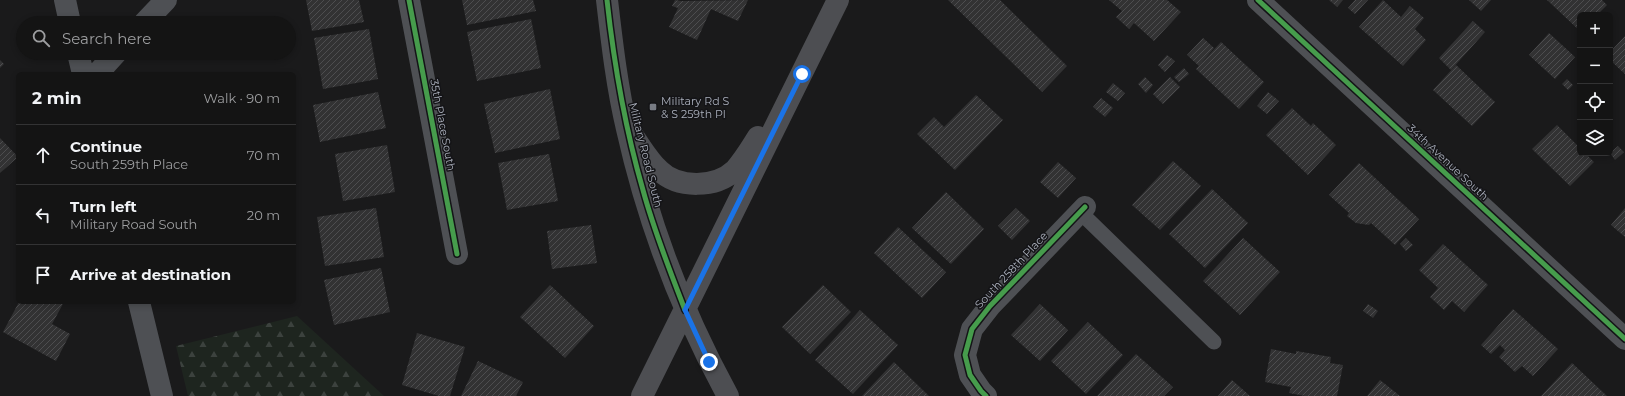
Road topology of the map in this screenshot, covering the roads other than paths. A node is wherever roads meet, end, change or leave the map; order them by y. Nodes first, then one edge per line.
1 (65, 0) edge
2 (166, 0) edge
3 (409, 0) edge
4 (607, 0) edge
5 (838, 0) edge
6 (1258, 0) edge
7 (68, 16) edge
8 (151, 16) edge
9 (80, 60) edge
10 (110, 60) edge
11 (83, 72) edge
12 (99, 72) edge
13 (802, 74) junction
14 (627, 129) junction
15 (1082, 209) joint
16 (456, 254) dead end
17 (139, 304) edge
18 (685, 310) junction
19 (1625, 339) edge
20 (1214, 342) dead end
21 (162, 396) edge
22 (642, 396) edge
23 (728, 396) edge
24 (986, 396) edge

1 - 7 street
2 - 8 street
3 - 16 street, 35th Place South
4 - 14 main road, Military Road South
5 - 13 main road
6 - 19 street, 34th Avenue South
9 - 11 street
10 - 12 street
13 - 14 main road
13 - 18 main road
14 - 18 main road, Military Road South
15 - 20 lane
15 - 24 street, South 258th Place
17 - 21 street
18 - 22 main road
18 - 23 main road, Military Road South

